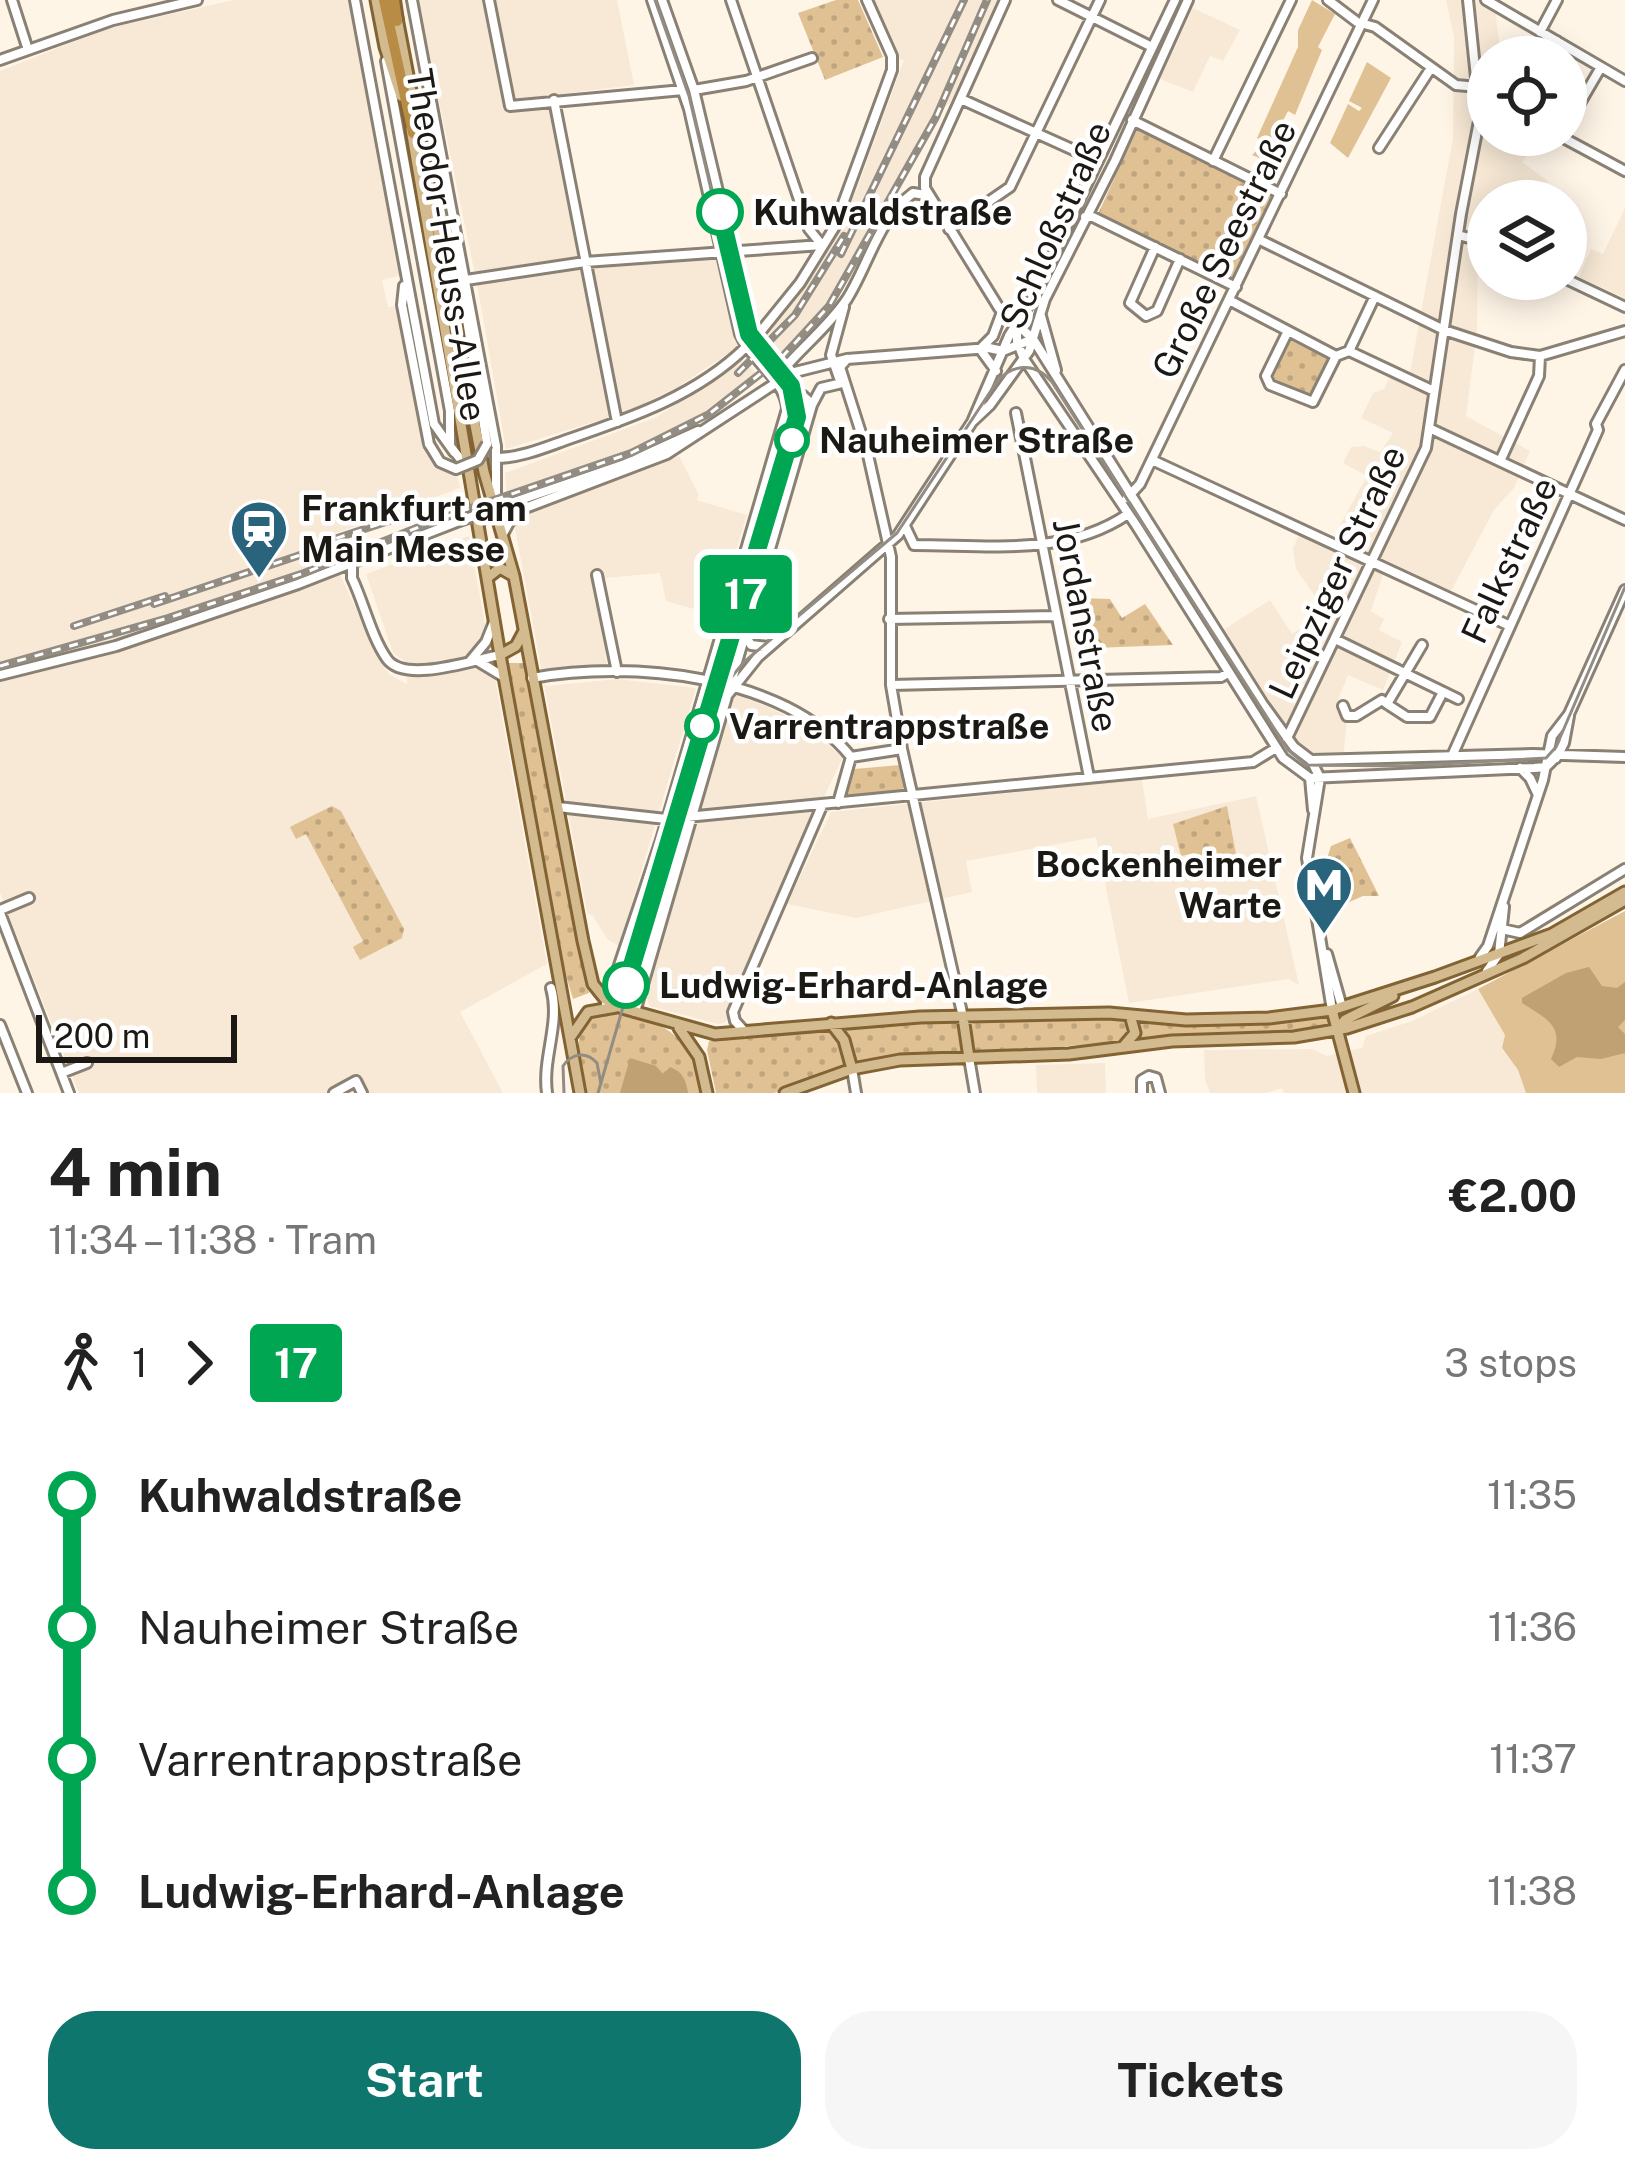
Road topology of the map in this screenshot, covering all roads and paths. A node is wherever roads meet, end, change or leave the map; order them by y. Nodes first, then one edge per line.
1 (12, 0) edge
2 (197, 0) edge
3 (355, 0) edge
4 (380, 0) edge
5 (394, 0) edge
6 (412, 0) edge
7 (489, 0) edge
8 (652, 0) edge
9 (662, 0) edge
10 (731, 0) edge
11 (867, 0) edge
12 (1004, 0) edge
13 (1058, 0) edge
14 (1100, 0) edge
15 (1175, 0) edge
16 (1188, 0) edge
17 (1291, 0) edge
18 (1328, 0) edge
19 (1373, 0) edge
20 (1468, 0) edge
21 (1486, 0) edge
22 (1557, 0) edge
23 (160, 4) edge
24 (1092, 16) junction
25 (397, 21) joint
26 (1363, 22) junction
27 (1540, 32) junction
28 (1472, 36) edge
29 (1548, 36) edge
30 (1170, 39) junction
31 (1148, 45) junction
32 (385, 47) junction
33 (28, 50) junction
34 (812, 58) dead end
35 (1587, 59) edge
36 (0, 60) edge
37 (1600, 67) junction
38 (1431, 68) junction
39 (757, 77) junction
40 (1625, 81) edge
41 (1467, 87) edge
42 (688, 90) junction
43 (1587, 90) edge
44 (961, 99) junction
45 (554, 100) junction
46 (1121, 115) junction
47 (1132, 120) junction
48 (1036, 132) junction
49 (412, 133) junction
50 (1379, 148) dead end
51 (1587, 151) edge
52 (1102, 155) junction
53 (1474, 156) edge
54 (1213, 161) junction
55 (1625, 171) edge
56 (432, 191) junction
57 (1281, 194) junction
58 (928, 196) junction
59 (451, 203) junction
60 (1084, 217) junction
61 (949, 229) junction
62 (1458, 235) junction
63 (1467, 237) edge
64 (1258, 239) junction
65 (822, 245) junction
66 (1155, 247) junction
67 (728, 251) junction
68 (1180, 260) junction
69 (584, 262) junction
70 (405, 273) junction
71 (466, 280) junction
72 (1236, 287) junction
73 (1587, 289) edge
74 (1375, 296) junction
75 (846, 300) junction
76 (1229, 300) junction
77 (1029, 304) junction
78 (1625, 307) edge
79 (1002, 312) junction
80 (1040, 314) junction
81 (1017, 324) junction
82 (466, 326) junction
83 (1444, 330) junction
84 (1625, 331) edge
85 (1287, 333) junction
86 (757, 337) junction
87 (1033, 339) junction
88 (834, 340) junction
89 (746, 346) junction
90 (1018, 348) junction
91 (980, 349) junction
92 (1004, 351) junction
93 (1349, 351) junction
94 (1336, 356) junction
95 (1540, 356) junction
96 (847, 359) junction
97 (1024, 359) junction
98 (832, 362) junction
99 (1625, 368) edge
100 (997, 372) junction
101 (779, 375) junction
102 (1010, 378) junction
103 (1057, 378) junction
104 (1042, 381) junction
105 (842, 384) junction
106 (1434, 391) junction
107 (812, 405) junction
108 (787, 409) junction
109 (1016, 413) dead end
110 (617, 422) junction
111 (972, 422) junction
112 (705, 428) junction
113 (1429, 428) junction
114 (454, 452) junction
115 (496, 458) junction
116 (1501, 459) junction
117 (1152, 460) junction
118 (472, 478) junction
119 (1569, 493) junction
120 (1129, 495) junction
121 (1116, 496) junction
122 (1127, 512) junction
123 (497, 515) junction
124 (1625, 520) edge
125 (905, 525) junction
126 (503, 534) junction
127 (887, 545) junction
128 (1042, 545) junction
129 (1166, 561) junction
130 (1373, 562) junction
131 (353, 563) junction
132 (328, 573) junction
133 (597, 575) dead end
134 (514, 576) junction
135 (487, 578) junction
136 (355, 584) junction
137 (1625, 590) edge
138 (361, 594) junction
139 (1056, 616) junction
140 (889, 619) junction
141 (494, 620) junction
142 (1508, 626) junction
143 (524, 631) junction
144 (743, 632) junction
145 (1336, 640) junction
146 (1422, 644) dead end
147 (770, 647) junction
148 (1229, 651) junction
149 (500, 655) junction
150 (1219, 657) junction
151 (472, 660) junction
152 (617, 672) junction
153 (1228, 673) junction
154 (1406, 673) junction
155 (0, 675) edge
156 (504, 677) junction
157 (532, 678) junction
158 (1069, 680) junction
159 (707, 681) junction
160 (728, 681) junction
161 (891, 685) junction
162 (1443, 692) junction
163 (700, 698) junction
164 (1458, 698) dead end
165 (1387, 704) junction
166 (1343, 706) dead end
167 (1569, 714) junction
168 (1287, 737) junction
169 (1276, 748) junction
170 (902, 749) junction
171 (1546, 754) junction
172 (1559, 754) junction
173 (1452, 756) junction
174 (851, 757) junction
175 (1625, 757) edge
176 (1520, 768) junction
177 (1466, 770) junction
178 (1545, 770) junction
179 (1314, 771) junction
180 (1089, 777) junction
181 (915, 793) junction
182 (1538, 796) junction
183 (838, 803) junction
184 (822, 806) junction
185 (558, 807) junction
186 (689, 817) junction
187 (666, 819) junction
188 (1625, 869) edge
189 (1508, 888) junction
190 (1625, 896) edge
191 (29, 898) dead end
192 (0, 912) edge
193 (1502, 929) junction
194 (1495, 951) junction
195 (1514, 961) junction
196 (1486, 971) junction
197 (1410, 986) junction
198 (551, 988) dead end
199 (609, 1003) junction
200 (1337, 1008) junction
201 (634, 1012) junction
202 (1130, 1015) junction
203 (963, 1017) junction
204 (830, 1023) junction
205 (675, 1024) junction
206 (0, 1025) edge
207 (1337, 1030) junction
208 (746, 1033) junction
209 (570, 1038) junction
210 (1123, 1047) junction
211 (969, 1058) junction
212 (87, 1063) dead end
213 (852, 1069) junction
214 (64, 1072) junction
215 (24, 1092) edge
216 (69, 1093) edge
217 (334, 1093) edge
218 (362, 1093) edge
219 (547, 1093) edge
220 (580, 1093) edge
221 (707, 1093) edge
222 (784, 1093) edge
223 (856, 1093) edge
224 (976, 1093) edge
225 (1142, 1093) edge
226 (1160, 1093) edge
227 (1354, 1093) edge

1 - 33 street
2 - 23 street
3 - 70 street, Theodor-Heuss-Allee
4 - 32 main road, Theodor-Heuss-Allee
4 - 49 highway, Theodor-Heuss-Allee
5 - 25 highway, Theodor-Heuss-Allee
6 - 59 street, Theodor-Heuss-Allee
7 - 45 street
8 - 42 street
9 - 42 street
10 - 39 street
11 - 65 street
12 - 44 street
13 - 24 street
14 - 24 street
15 - 31 street, Schloßstraße
16 - 30 street, Schloßstraße
17 - 54 street
18 - 26 street
19 - 26 street, Große Seestraße
20 - 28 street, Leipziger Straße
21 - 27 street
22 - 27 street
23 - 33 street
24 - 31 street
24 - 48 street
25 - 56 main road, Theodor-Heuss-Allee
26 - 38 street
26 - 57 street, Große Seestraße
27 - 29 street
30 - 31 street
30 - 47 street, Schloßstraße
31 - 46 street, Schloßstraße
32 - 49 main road, Theodor-Heuss-Allee
32 - 114 street, Theodor-Heuss-Allee
33 - 36 street
34 - 39 street
35 - 37 street
37 - 40 street
37 - 43 street
38 - 41 street
38 - 50 street
39 - 42 street
39 - 65 street
42 - 45 street
42 - 67 street
44 - 48 street
44 - 58 street
45 - 69 street
46 - 47 street
46 - 52 street, Schloßstraße
47 - 54 street
47 - 60 street, Schloßstraße
48 - 52 street
48 - 61 street
49 - 118 main road, Theodor-Heuss-Allee
51 - 55 street
52 - 77 street, Schloßstraße
53 - 62 street, Leipziger Straße
54 - 57 street
56 - 82 street, Theodor-Heuss-Allee
56 - 123 main road, Theodor-Heuss-Allee
57 - 64 street, Große Seestraße
58 - 61 street
58 - 75 street
59 - 71 street, Theodor-Heuss-Allee
59 - 82 street, Theodor-Heuss-Allee
60 - 66 street
60 - 80 street, Schloßstraße
61 - 79 street
62 - 63 street
62 - 83 street, Leipziger Straße
64 - 72 street, Große Seestraße
64 - 74 street
65 - 67 street
65 - 86 street
66 - 68 street
66 - 68 street
67 - 69 street
67 - 86 street
67 - 89 street
68 - 72 street
69 - 71 street
69 - 110 street
70 - 82 street, Theodor-Heuss-Allee, bridge
70 - 114 street, Theodor-Heuss-Allee
71 - 115 street, Theodor-Heuss-Allee
72 - 76 street, Große Seestraße
73 - 78 street
74 - 83 street
74 - 93 street
75 - 88 street
75 - 101 street
76 - 85 street
76 - 117 street, Große Seestraße
77 - 79 street
77 - 81 street, Schloßstraße
79 - 81 street
79 - 91 street
80 - 87 street, Schloßstraße
80 - 103 street
81 - 87 street
81 - 90 street
81 - 92 street, Schloßstraße
83 - 95 street
83 - 106 street, Leipziger Straße
84 - 95 street
85 - 94 street
85 - 94 street
86 - 101 street
87 - 90 street
87 - 97 street, Schloßstraße
87 - 103 street
88 - 96 street
88 - 98 street
89 - 101 street
89 - 110 street
90 - 92 street
90 - 97 street
91 - 92 street
91 - 96 street
91 - 100 street
92 - 97 street
92 - 100 street, Schloßstraße
93 - 94 street
93 - 106 street
95 - 116 street
96 - 98 street
96 - 105 street
97 - 102 street, Schloßstraße
97 - 104 street
98 - 101 street
98 - 105 street
99 - 119 street, Falkstraße
100 - 111 street, Schloßstraße
101 - 108 street
101 - 112 street
102 - 104 street
102 - 111 street, Schloßstraße
103 - 120 street
104 - 121 street
105 - 107 street
105 - 127 street
106 - 113 street, Leipziger Straße
107 - 108 street
107 - 144 street
108 - 159 street
109 - 128 street, Jordanstraße
110 - 115 street
111 - 125 street, Schloßstraße
112 - 126 street
112 - 131 street, bridge
113 - 116 street
113 - 130 street, Leipziger Straße
114 - 118 street, Theodor-Heuss-Allee
115 - 123 street, Theodor-Heuss-Allee
116 - 119 street
117 - 120 street, Große Seestraße
117 - 130 street
118 - 135 main road, Theodor-Heuss-Allee
119 - 124 street
119 - 142 street, Falkstraße
120 - 121 street
120 - 122 street, Große Seestraße
120 - 129 street
121 - 122 street
122 - 128 street
122 - 129 street
123 - 126 main road, Theodor-Heuss-Allee
125 - 127 street, Schloßstraße
125 - 128 street
126 - 134 main road, Theodor-Heuss-Allee
127 - 140 street
127 - 147 street, Schloßstraße
128 - 139 street, Jordanstraße
129 - 148 street
129 - 150 street
130 - 142 street
130 - 145 street, Leipziger Straße
131 - 132 street
131 - 136 street
131 - 138 street
132 - 136 street
132 - 155 street
133 - 152 street
134 - 135 main road
134 - 143 main road, Theodor-Heuss-Allee
135 - 141 main road, Theodor-Heuss-Allee
136 - 138 street
137 - 167 street
138 - 151 street
139 - 140 street
139 - 158 street, Jordanstraße
140 - 161 street
141 - 149 main road, Theodor-Heuss-Allee
141 - 151 street
142 - 173 street, Falkstraße
143 - 149 main road
143 - 157 main road, Theodor-Heuss-Allee
144 - 147 street
144 - 160 street
145 - 154 street
145 - 168 street, Leipziger Straße
146 - 154 street
147 - 160 street, Schloßstraße
148 - 150 street
148 - 168 street
149 - 151 street
149 - 156 main road, Theodor-Heuss-Allee
150 - 153 street
151 - 156 street
152 - 157 street
152 - 159 street
153 - 158 street
153 - 169 street
154 - 162 street
154 - 165 street
156 - 209 main road, Theodor-Heuss-Allee
157 - 185 main road, Theodor-Heuss-Allee
158 - 161 street
158 - 180 street, Jordanstraße
159 - 160 street
159 - 163 street
160 - 163 street, Schloßstraße
160 - 174 street
160 - 186 street, Schloßstraße
161 - 170 street
162 - 164 street
162 - 165 street
163 - 187 street
165 - 166 street
167 - 171 street
167 - 172 street
168 - 179 street
169 - 179 street
169 - 180 street
170 - 174 street
170 - 181 street
171 - 172 street
171 - 173 street
171 - 178 street
172 - 175 street
172 - 178 street
173 - 177 street
173 - 179 street
174 - 183 street
176 - 177 street
176 - 178 street
176 - 182 street
177 - 179 street
178 - 182 street
179 - 200 street
180 - 181 street
181 - 183 street
181 - 203 street
182 - 189 street
183 - 184 street
184 - 186 street
184 - 208 street
185 - 187 street
185 - 199 main road, Theodor-Heuss-Allee
186 - 187 street
186 - 201 street, Schloßstraße
187 - 199 street
188 - 193 street
189 - 193 street
189 - 194 street
190 - 194 main road
190 - 195 main road
191 - 192 street
192 - 214 street
193 - 194 street
194 - 195 street
194 - 196 street
194 - 197 main road
195 - 196 main road
196 - 207 main road
197 - 200 main road
197 - 207 main road
198 - 219 street
199 - 201 main road
199 - 209 main road
200 - 202 main road
200 - 207 main road
201 - 205 main road
202 - 203 main road
202 - 210 main road
203 - 204 main road
203 - 211 main road
204 - 208 main road
204 - 213 main road
205 - 208 main road
205 - 221 main road
206 - 215 street
207 - 210 main road
207 - 227 main road
209 - 220 main road
210 - 211 main road
211 - 213 main road
211 - 224 street
212 - 214 street
213 - 222 main road
213 - 223 street
214 - 216 street
217 - 218 street
225 - 226 street

